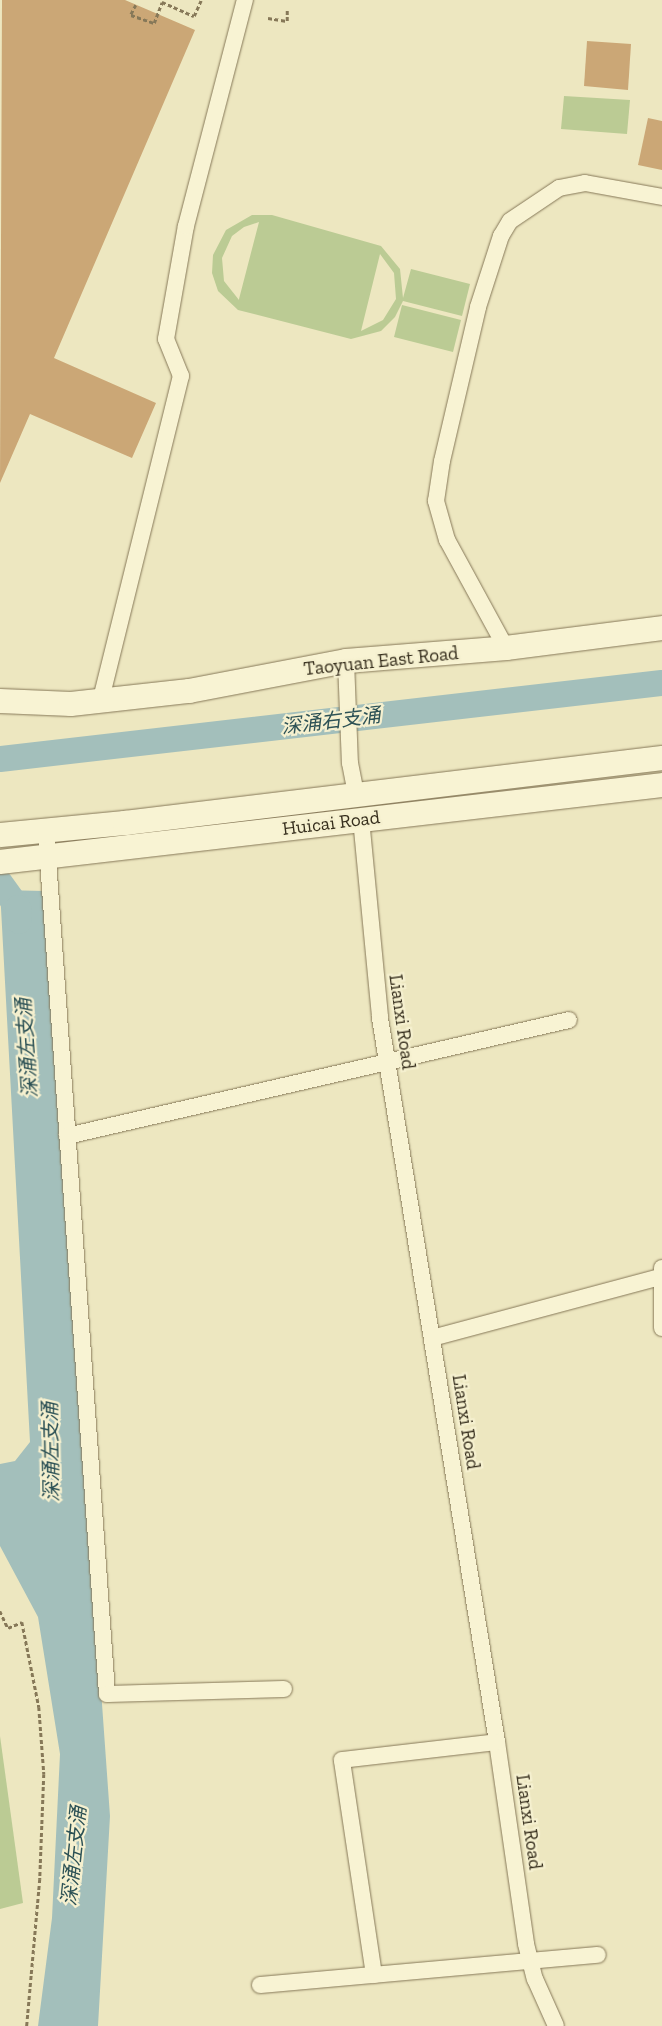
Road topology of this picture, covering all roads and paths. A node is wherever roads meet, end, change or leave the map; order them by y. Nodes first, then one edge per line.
1 (201, 0) edge
2 (245, 0) edge
3 (136, 5) dead end
4 (287, 8) dead end
5 (268, 18) dead end
6 (662, 197) edge
7 (662, 628) edge
8 (506, 648) junction
9 (346, 662) junction
10 (0, 688) edge
11 (101, 699) junction
12 (0, 701) edge
13 (662, 758) edge
14 (662, 785) edge
15 (356, 795) junction
16 (361, 819) junction
17 (125, 823) junction
18 (46, 832) junction
19 (9, 834) edge
20 (128, 848) junction
21 (48, 858) junction
22 (11, 861) edge
23 (569, 1020) dead end
24 (388, 1062) junction
25 (67, 1136) junction
26 (661, 1273) edge
27 (662, 1328) edge
28 (432, 1338) junction
29 (0, 1611) edge
30 (284, 1689) dead end
31 (497, 1742) junction
32 (598, 1955) dead end
33 (530, 1961) junction
34 (374, 1975) junction
35 (260, 1985) dead end
36 (27, 2026) edge
37 (556, 2026) edge

1 - 3 path
2 - 11 street
4 - 5 path
6 - 8 street
7 - 8 street, Taoyuan East Road
8 - 9 street, Taoyuan East Road
9 - 11 street, Taoyuan East Road
9 - 15 street
10 - 11 street, Taoyuan East Road
11 - 12 street, Taoyuan East Road
13 - 15 street, Huicai Road
14 - 16 street, Huicai Road
15 - 17 street, Huicai Road
16 - 20 street, Huicai Road
16 - 24 street, Lianxi Road
17 - 18 street, Huicai Road
17 - 20 street
18 - 19 street, Huicai Road
18 - 21 street
20 - 21 street, Huicai Road
21 - 22 street, Huicai Road
21 - 25 street
23 - 24 street
24 - 25 street
24 - 28 street, Lianxi Road
25 - 30 street
26 - 27 street
26 - 28 street
28 - 31 street, Lianxi Road
29 - 36 path
31 - 33 street, Lianxi Road
31 - 34 street
32 - 33 street
33 - 34 street
33 - 37 street, Lianxi Road
34 - 35 street

